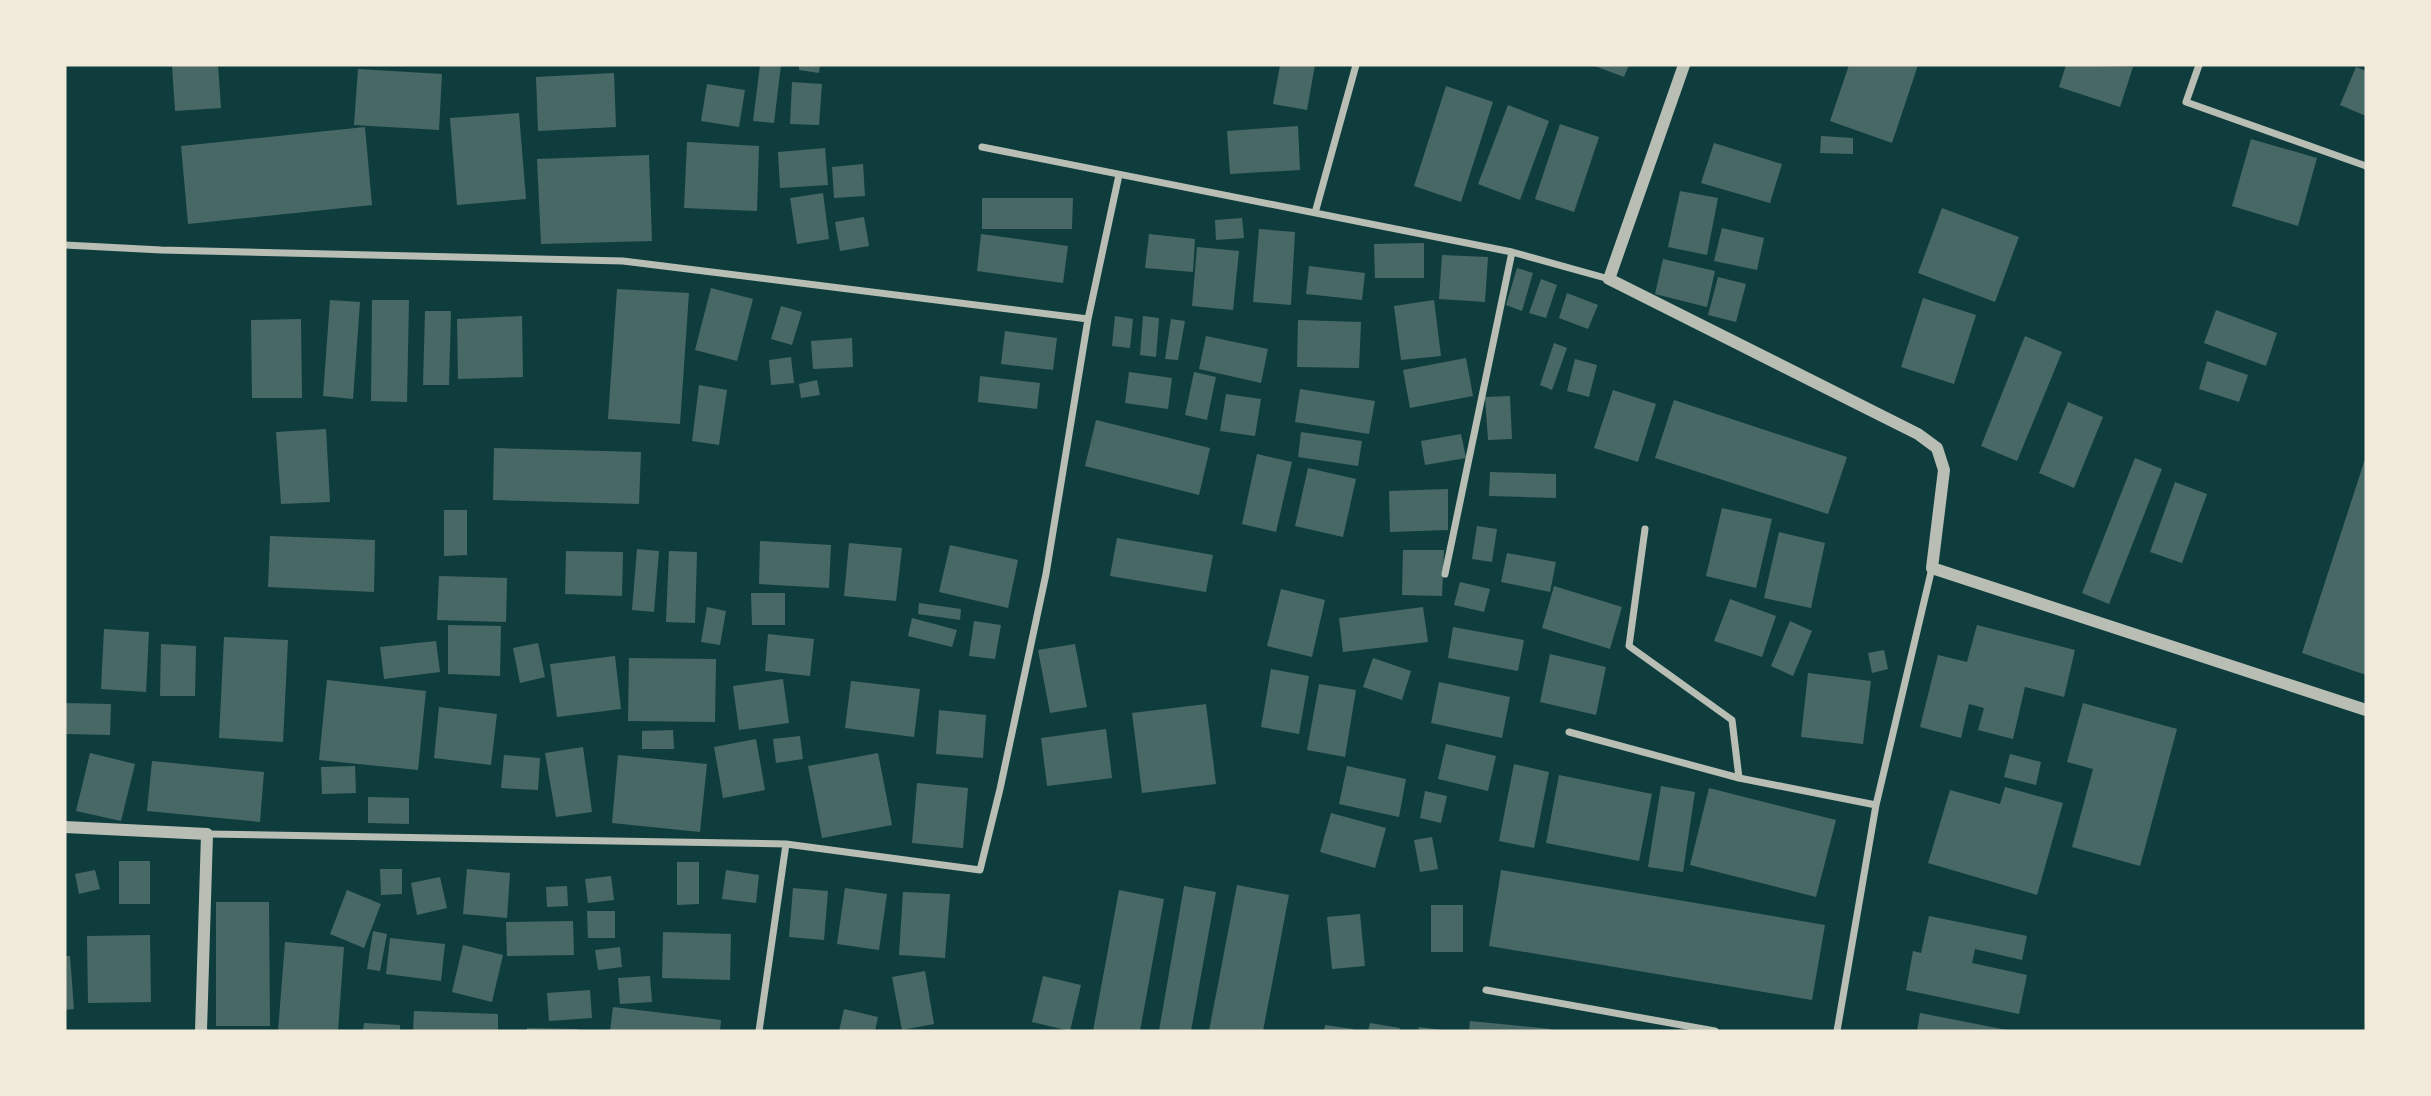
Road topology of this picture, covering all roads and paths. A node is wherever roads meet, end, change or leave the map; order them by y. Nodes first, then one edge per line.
1 (1356, 65) edge
2 (1684, 65) edge
3 (2199, 65) edge
4 (982, 146) dead end
5 (2366, 166) edge
6 (1119, 175) junction
7 (1315, 213) junction
8 (65, 245) edge
9 (1512, 252) junction
10 (1609, 279) junction
11 (1088, 318) junction
12 (1645, 529) dead end
13 (1932, 568) junction
14 (1445, 574) dead end
15 (2366, 710) edge
16 (1569, 732) dead end
17 (1740, 778) junction
18 (1876, 806) junction
19 (65, 827) edge
20 (207, 834) junction
21 (786, 844) junction
22 (1486, 990) dead end
23 (201, 1031) edge
24 (759, 1031) edge
25 (1715, 1031) edge
26 (1837, 1031) edge

1 - 7 street
2 - 10 street
3 - 5 street
4 - 6 street
6 - 7 street
6 - 11 street
7 - 9 street
8 - 11 street
9 - 10 street
9 - 14 street
10 - 13 street
11 - 21 street
12 - 17 street
13 - 15 street
13 - 18 street
16 - 17 street
17 - 18 street
18 - 26 street
19 - 20 street
20 - 21 street
20 - 23 street
21 - 24 street
22 - 25 street

